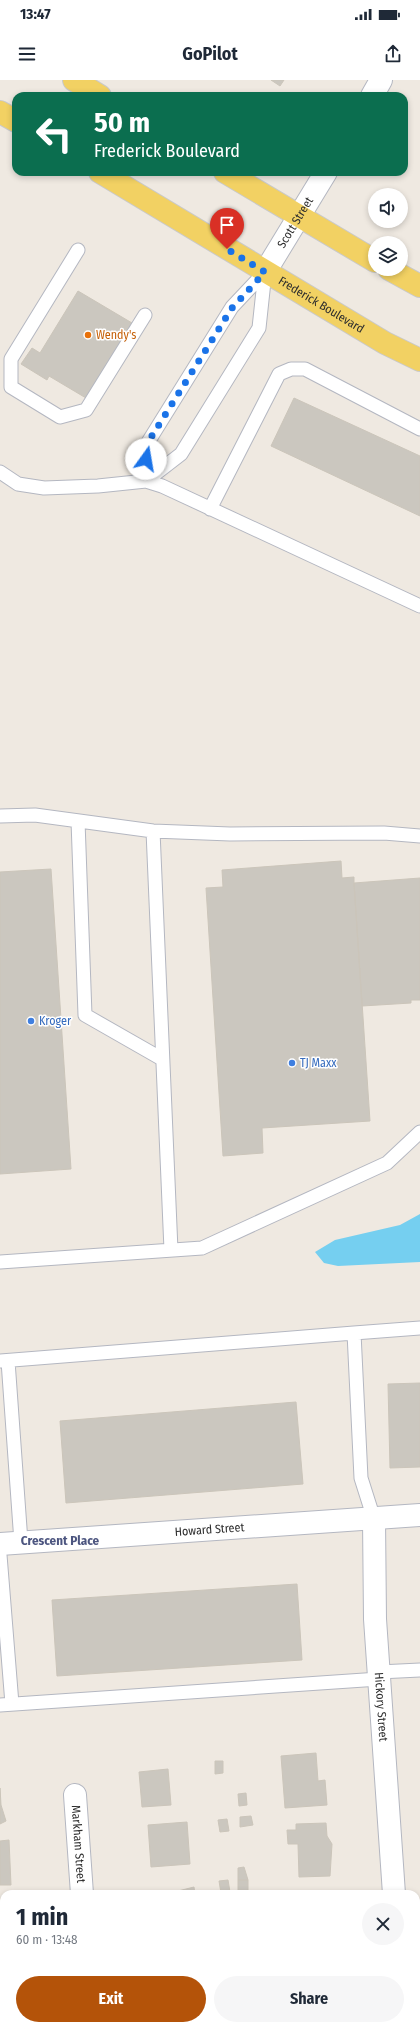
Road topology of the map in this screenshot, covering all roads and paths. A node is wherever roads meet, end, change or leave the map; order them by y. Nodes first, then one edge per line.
1 (74, 80) edge
2 (382, 80) edge
3 (94, 92) edge
4 (374, 92) edge
5 (0, 112) edge
6 (12, 119) edge
7 (107, 176) edge
8 (232, 176) edge
9 (324, 176) edge
10 (299, 217) junction
11 (78, 250) dead end
12 (368, 257) edge
13 (265, 272) junction
14 (402, 276) edge
15 (420, 286) edge
16 (144, 315) dead end
17 (420, 360) edge
18 (420, 429) edge
19 (0, 472) edge
20 (146, 481) junction
21 (210, 509) junction
22 (420, 606) edge
23 (0, 816) edge
24 (78, 821) junction
25 (153, 831) junction
26 (420, 836) edge
27 (162, 1059) junction
28 (420, 1132) edge
29 (171, 1250) junction
30 (0, 1262) edge
31 (420, 1328) edge
32 (354, 1333) junction
33 (4, 1361) edge
34 (420, 1515) edge
35 (374, 1518) junction
36 (10, 1543) edge
37 (0, 1555) edge
38 (420, 1670) edge
39 (379, 1676) junction
40 (6, 1705) edge
41 (75, 1795) dead end
42 (82, 1890) edge
43 (394, 1890) edge

1 - 3 main road
2 - 4 street
5 - 6 main road
7 - 13 main road, Frederick Boulevard
8 - 10 main road
9 - 10 street, Scott Street
10 - 12 main road
10 - 13 street, Scott Street
11 - 16 lane
13 - 17 main road, Frederick Boulevard
13 - 20 lane
13 - 20 lane
14 - 15 main road
18 - 21 lane
19 - 20 lane
20 - 21 lane
21 - 22 lane
23 - 24 lane
24 - 25 lane
24 - 27 lane
25 - 26 lane
25 - 27 lane
27 - 29 lane
28 - 29 lane
29 - 30 lane
31 - 32 lane
32 - 33 lane
32 - 35 lane
33 - 36 lane
34 - 35 street, Howard Street
35 - 36 street, Howard Street
35 - 39 street, Hickory Street
37 - 40 lane
38 - 39 lane
39 - 40 lane
39 - 43 street, Hickory Street
41 - 42 street, Markham Street

